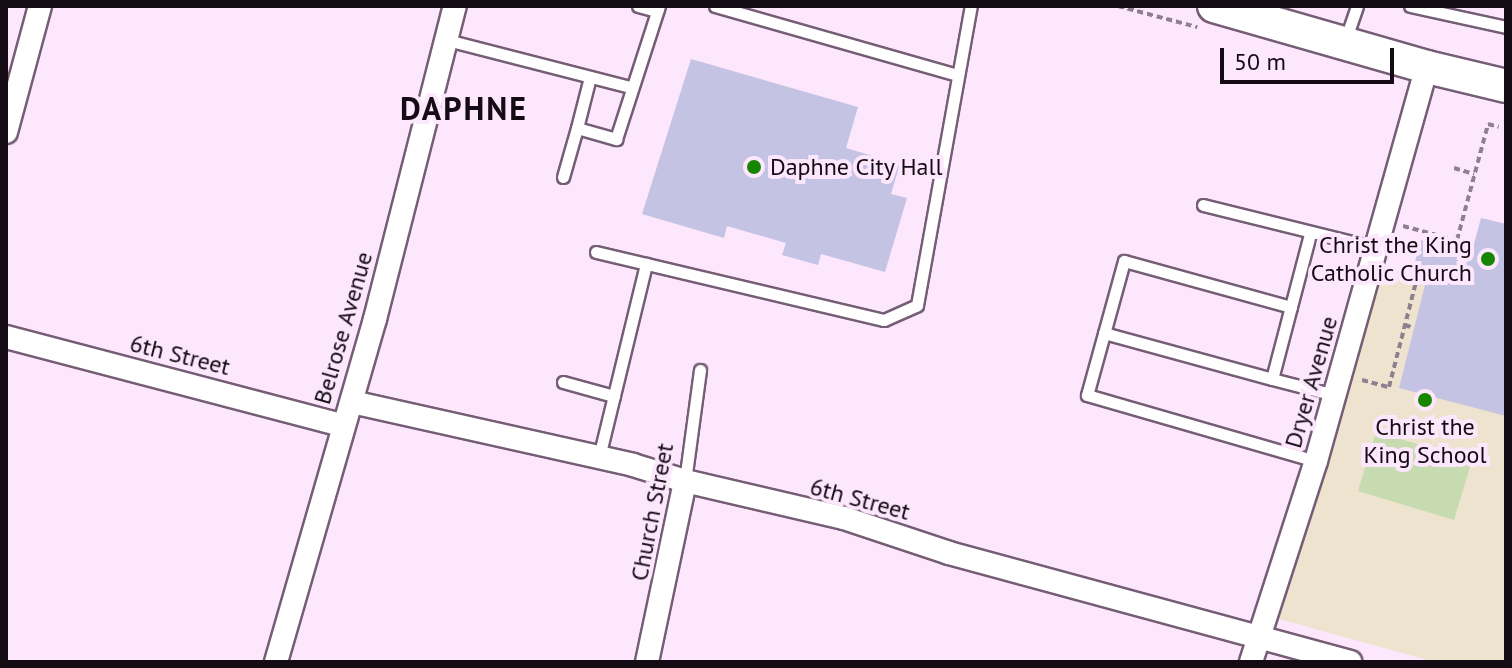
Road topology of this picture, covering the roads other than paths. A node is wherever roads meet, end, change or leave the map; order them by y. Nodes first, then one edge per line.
1 (40, 6) edge
2 (455, 6) edge
3 (638, 6) edge
4 (971, 6) edge
5 (1214, 6) edge
6 (1357, 6) edge
7 (1410, 6) edge
8 (723, 7) edge
9 (658, 8) edge
10 (1506, 27) edge
11 (447, 40) junction
12 (1344, 42) junction
13 (1427, 67) junction
14 (957, 75) junction
15 (590, 77) junction
16 (1506, 86) edge
17 (630, 87) junction
18 (577, 128) junction
19 (6, 132) edge
20 (563, 177) dead end
21 (1203, 205) dead end
22 (1310, 234) junction
23 (1377, 248) junction
24 (596, 252) dead end
25 (646, 264) junction
26 (1291, 307) junction
27 (1104, 333) junction
28 (6, 337) edge
29 (700, 370) dead end
30 (1272, 379) junction
31 (563, 382) dead end
32 (1338, 385) junction
33 (614, 396) junction
34 (352, 402) junction
35 (342, 425) junction
36 (599, 457) junction
37 (1316, 461) junction
38 (685, 481) junction
39 (1259, 635) junction
40 (276, 662) edge
41 (647, 662) edge
42 (1251, 662) edge
43 (1350, 662) edge

1 - 19 street
2 - 11 street, Belrose Avenue
3 - 9 lane
4 - 14 lane
5 - 12 main road
6 - 12 lane
7 - 10 lane
8 - 14 lane
9 - 17 lane
11 - 15 lane
11 - 34 street, Belrose Avenue
12 - 13 main road
13 - 16 main road
13 - 23 street, Dryer Avenue
14 - 25 lane
15 - 17 lane
15 - 18 lane
17 - 18 lane
18 - 20 lane
21 - 22 lane
22 - 23 lane
22 - 26 lane
23 - 32 street, Dryer Avenue
24 - 25 lane
25 - 33 lane
26 - 27 lane
26 - 30 lane
27 - 30 lane
27 - 37 lane
28 - 35 street, 6th Street
29 - 38 lane, Church Street
30 - 32 lane
31 - 33 lane
32 - 37 street, Dryer Avenue
33 - 36 lane
34 - 35 street, Belrose Avenue
34 - 36 street, 6th Street
35 - 40 street, Belrose Avenue
36 - 38 street, 6th Street
37 - 39 street, Dryer Avenue
38 - 39 street, 6th Street
38 - 41 street, Church Street
39 - 42 street, Dryer Avenue
39 - 43 street, 6th Street

